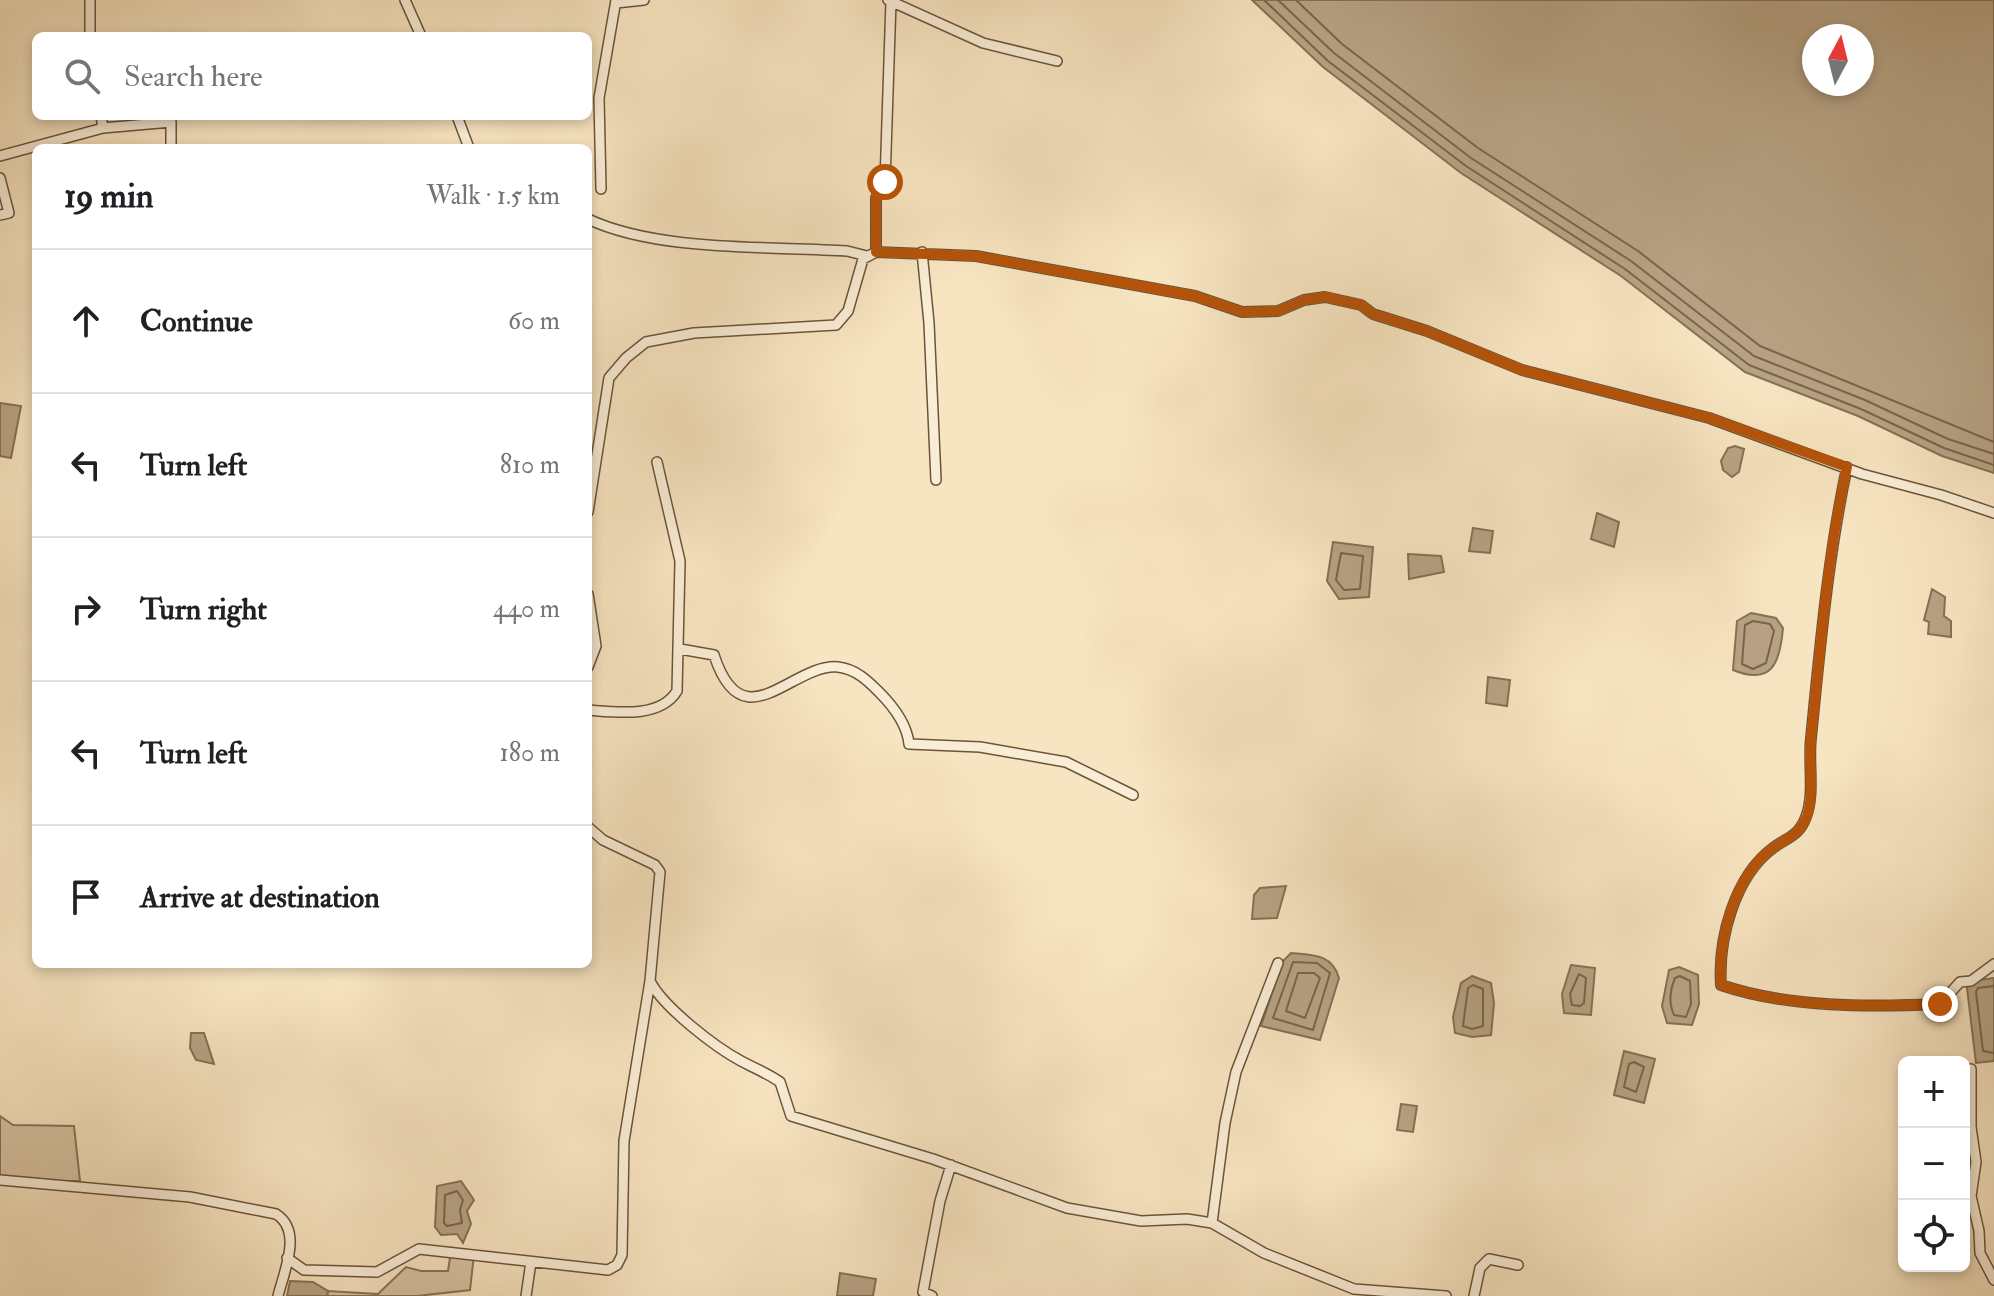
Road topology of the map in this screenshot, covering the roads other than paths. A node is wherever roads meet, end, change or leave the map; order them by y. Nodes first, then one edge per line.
1 (90, 0) edge
2 (405, 0) edge
3 (644, 0) edge
4 (890, 0) edge
5 (616, 1) edge
6 (90, 32) edge
7 (419, 32) edge
8 (1057, 61) dead end
9 (102, 120) edge
10 (458, 120) edge
11 (103, 128) junction
12 (44, 144) edge
13 (171, 144) edge
14 (468, 144) edge
15 (32, 147) edge
16 (0, 156) edge
17 (0, 178) edge
18 (601, 189) dead end
19 (0, 215) edge
20 (592, 221) edge
21 (922, 252) junction
22 (871, 254) junction
23 (592, 455) edge
24 (657, 462) dead end
25 (1847, 467) junction
26 (936, 480) dead end
27 (1994, 513) edge
28 (592, 620) edge
29 (680, 649) junction
30 (592, 656) edge
31 (592, 710) edge
32 (1133, 795) dead end
33 (592, 830) edge
34 (1278, 963) dead end
35 (1994, 964) edge
36 (650, 981) junction
37 (1971, 1069) dead end
38 (951, 1165) junction
39 (0, 1180) edge
40 (1212, 1223) junction
41 (287, 1258) junction
42 (531, 1262) junction
43 (1518, 1265) dead end
44 (1994, 1280) edge
45 (1353, 1292) edge
46 (278, 1296) edge
47 (526, 1296) edge
48 (932, 1296) edge
49 (1446, 1296) edge
50 (1474, 1296) edge

1 - 6 street
2 - 7 street
3 - 5 street
4 - 8 street
4 - 22 street
5 - 18 street
9 - 11 street
10 - 14 street
11 - 12 street
11 - 13 street
15 - 16 street
17 - 19 street
20 - 22 street
21 - 22 street
21 - 25 street
21 - 26 street
22 - 23 street
24 - 29 street
25 - 27 street
25 - 35 street
28 - 30 street
29 - 31 street
29 - 32 street
33 - 36 street
34 - 40 street
36 - 38 street
36 - 42 street
37 - 44 street
38 - 40 street
38 - 48 street
39 - 41 street
40 - 45 street
41 - 42 street
41 - 46 street
42 - 47 street
43 - 50 street
45 - 49 street

